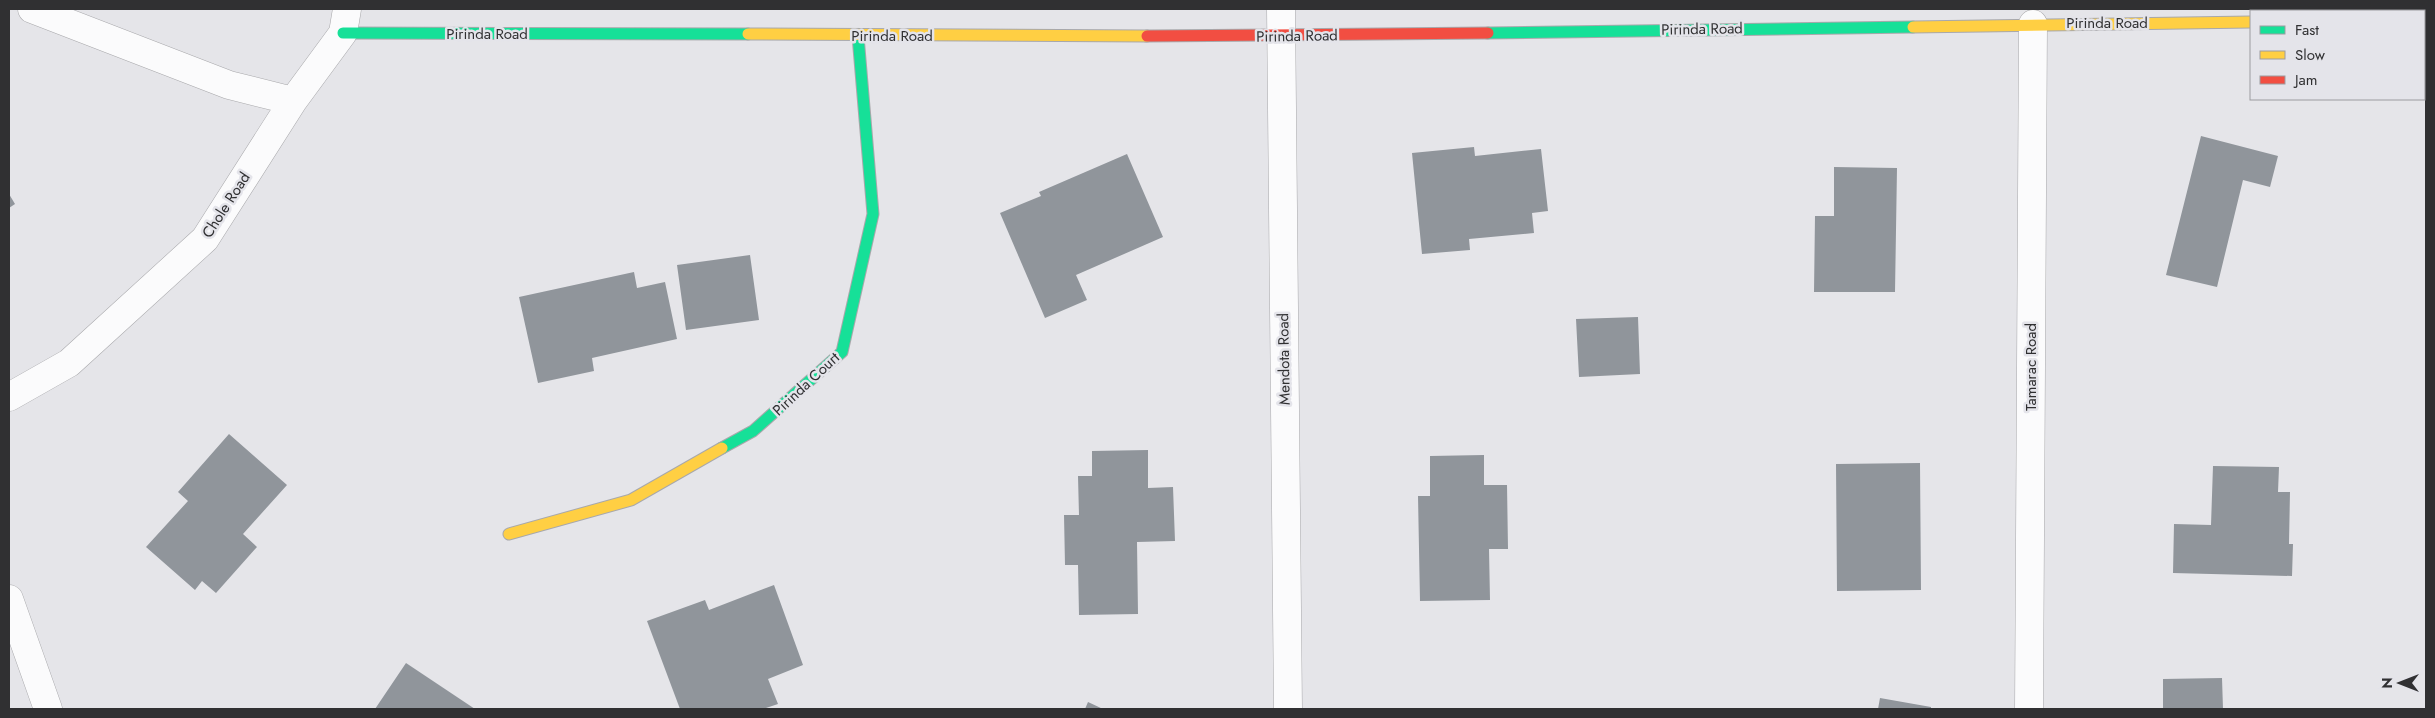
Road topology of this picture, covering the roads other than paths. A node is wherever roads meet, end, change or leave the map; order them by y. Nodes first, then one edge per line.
1 (32, 9) edge
2 (1281, 9) edge
3 (345, 21) edge
4 (2250, 22) edge
5 (2033, 24) junction
6 (858, 36) junction
7 (1281, 36) junction
8 (292, 100) junction
9 (9, 397) edge
10 (509, 534) dead end
11 (9, 599) edge
12 (48, 709) edge
13 (1288, 709) edge
14 (2029, 709) edge

1 - 8 street
2 - 7 street, Mendota Road
3 - 6 street, Pirinda Road
3 - 8 street, Chole Road
4 - 5 street, Pirinda Road
5 - 7 street, Pirinda Road
5 - 14 street, Tamarac Road
6 - 7 street, Pirinda Road
6 - 10 street, Pirinda Court
7 - 13 street, Mendota Road
8 - 9 street, Chole Road
11 - 12 street

